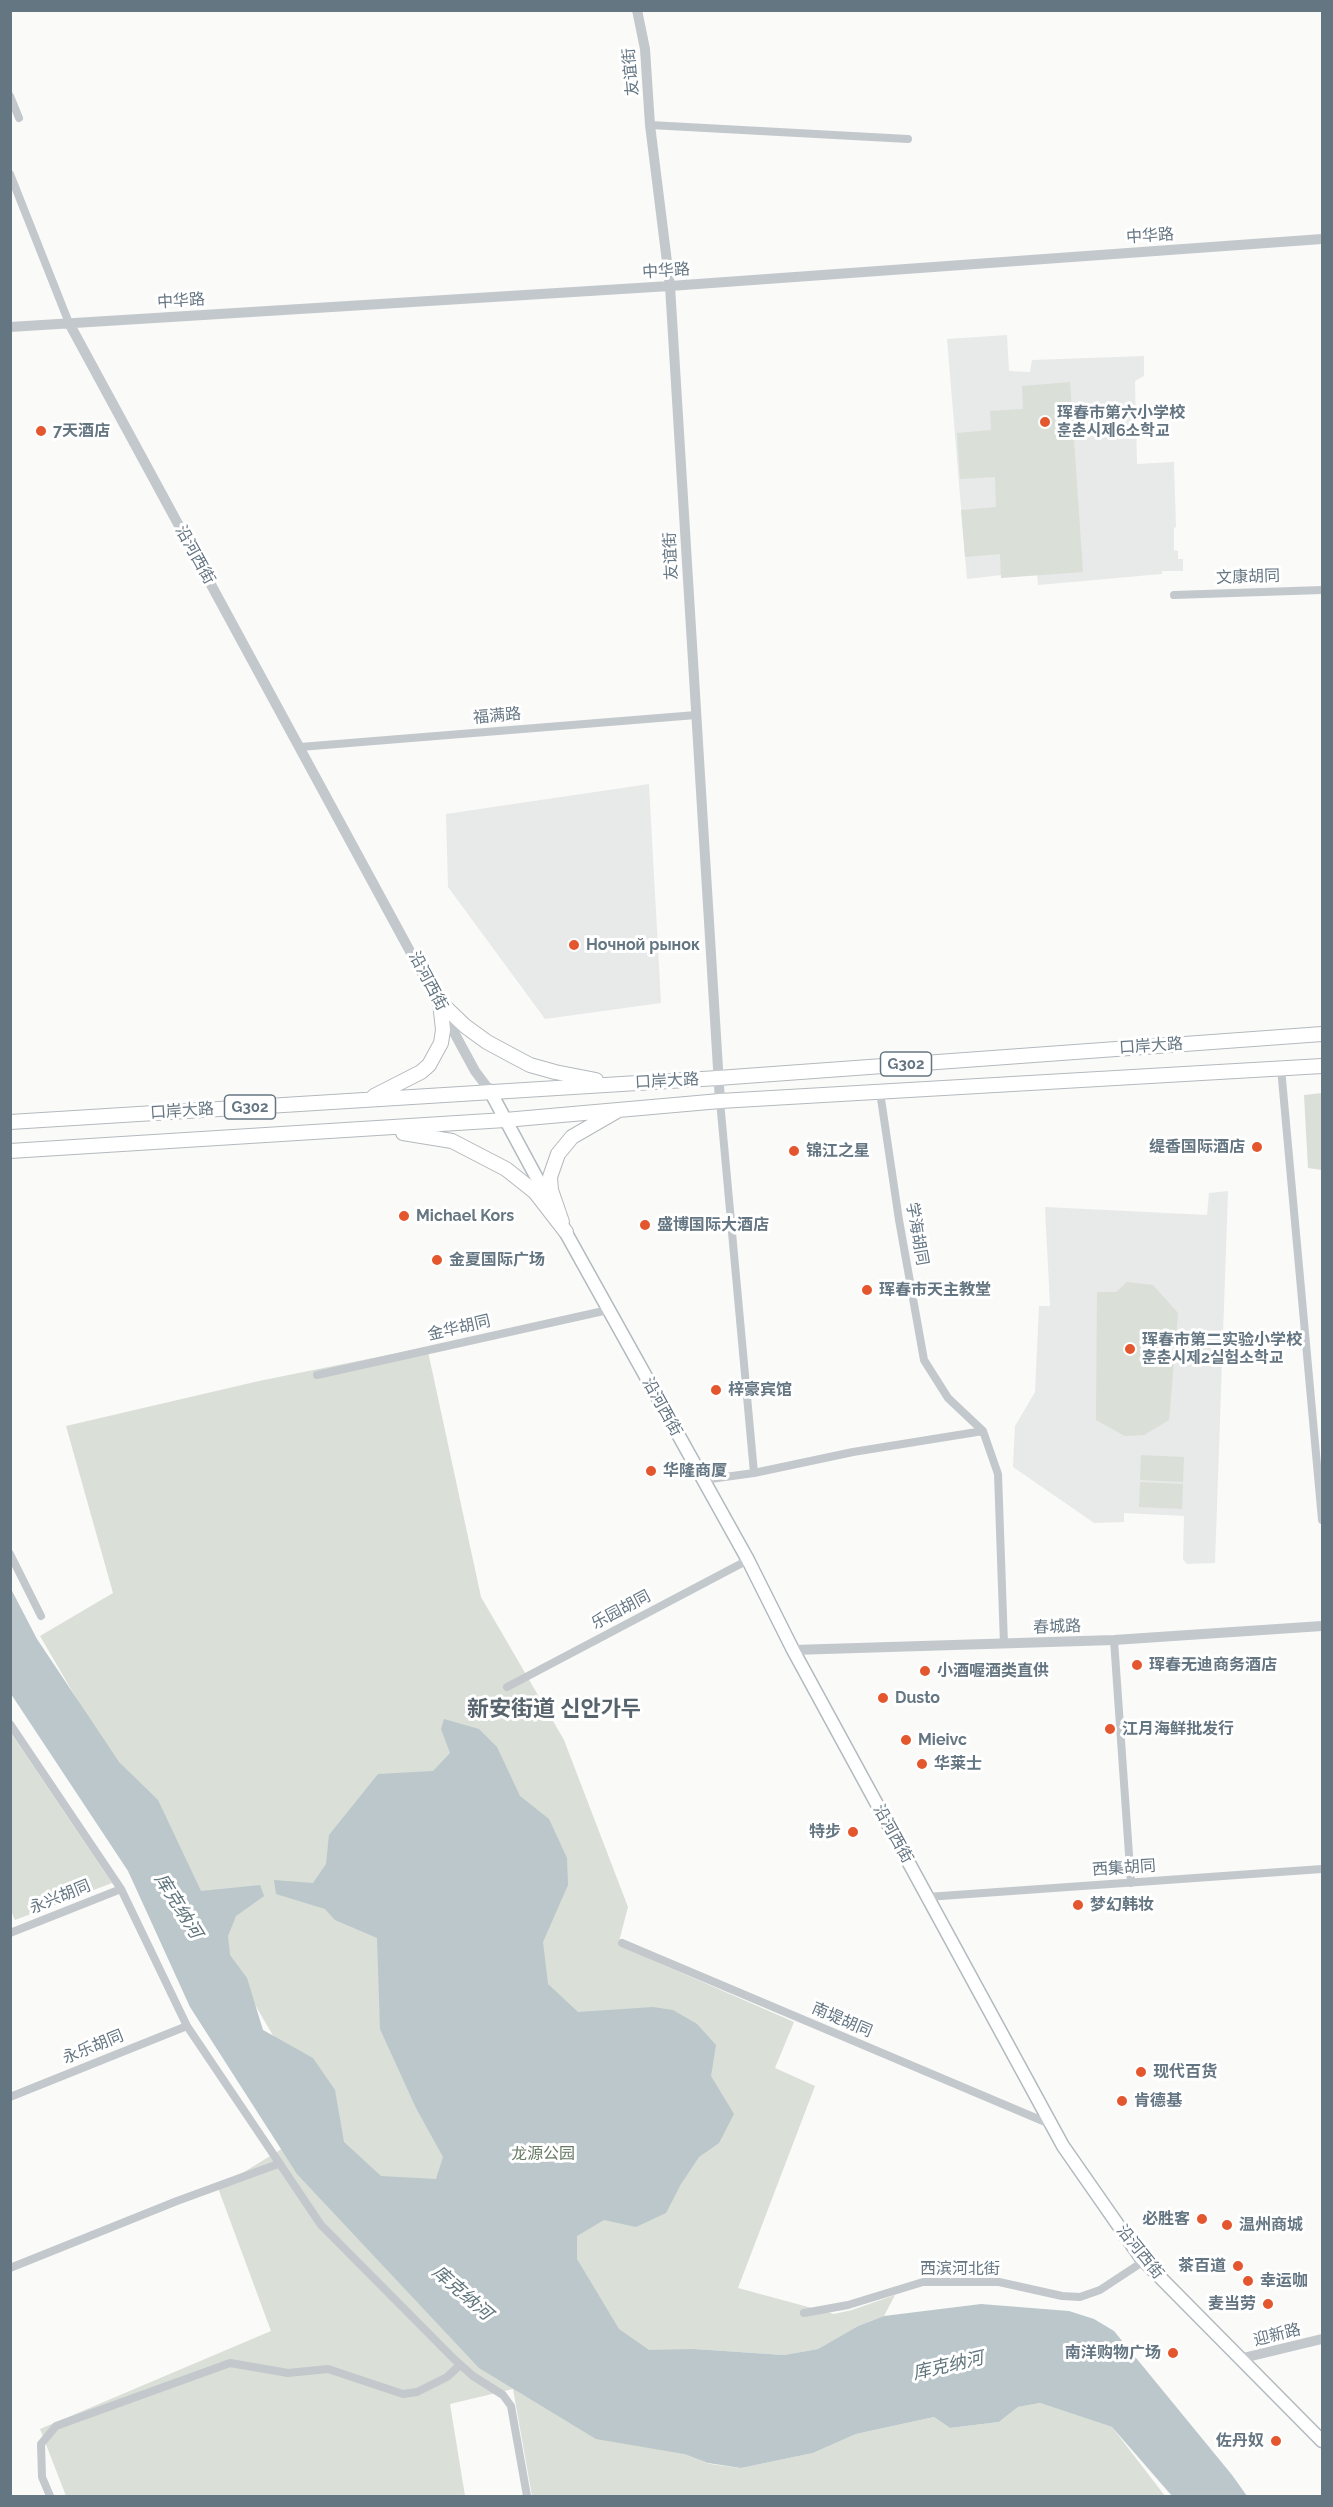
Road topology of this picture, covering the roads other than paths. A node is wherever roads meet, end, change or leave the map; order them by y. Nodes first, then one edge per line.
1 (637, 10) edge
2 (10, 96) edge
3 (19, 118) dead end
4 (650, 125) junction
5 (908, 139) dead end
6 (10, 174) edge
7 (1323, 239) edge
8 (670, 286) junction
9 (69, 323) junction
10 (10, 327) edge
11 (1323, 590) edge
12 (1174, 595) dead end
13 (696, 715) junction
14 (300, 747) junction
15 (440, 1002) junction
16 (1323, 1034) edge
17 (1323, 1066) edge
18 (1281, 1068) junction
19 (718, 1078) junction
20 (615, 1084) junction
21 (490, 1091) junction
22 (880, 1092) junction
23 (368, 1099) junction
24 (720, 1101) junction
25 (623, 1108) junction
26 (505, 1120) junction
27 (10, 1122) edge
28 (373, 1129) junction
29 (10, 1151) edge
30 (566, 1232) junction
31 (608, 1310) junction
32 (317, 1375) dead end
33 (983, 1431) junction
34 (754, 1473) junction
35 (703, 1480) junction
36 (1323, 1520) edge
37 (10, 1554) edge
38 (748, 1560) junction
39 (41, 1616) dead end
40 (1323, 1626) edge
41 (1114, 1640) junction
42 (1004, 1644) junction
43 (793, 1650) junction
44 (507, 1687) dead end
45 (10, 1724) edge
46 (1323, 1869) edge
47 (1131, 1882) junction
48 (121, 1888) junction
49 (927, 1897) junction
50 (10, 1933) edge
51 (622, 1943) dead end
52 (187, 2026) junction
53 (10, 2097) edge
54 (1050, 2124) junction
55 (278, 2164) junction
56 (1144, 2261) junction
57 (10, 2268) edge
58 (804, 2313) dead end
59 (1323, 2339) edge
60 (1239, 2359) junction
61 (460, 2365) junction
62 (1323, 2442) edge
63 (50, 2496) edge
64 (527, 2496) edge

1 - 4 street, 友谊街
2 - 3 street
4 - 5 street
4 - 8 street, 友谊街
6 - 9 street
7 - 8 street, 中华路
8 - 9 street, 中华路
8 - 13 street, 友谊街
9 - 10 street, 中华路
9 - 14 street, 沿河西街
11 - 12 street, 文康胡同
13 - 14 street, 福满路
13 - 19 street, 友谊街
14 - 15 street, 沿河西街
15 - 20 highway
15 - 21 street, 沿河西街
15 - 23 highway
16 - 19 highway, 口岸大路 / G302
17 - 18 highway, 口岸大路 / G302
18 - 22 highway, 口岸大路 / G302
18 - 36 street
19 - 20 highway, 口岸大路 / G302
19 - 24 street, 友谊街
20 - 21 highway, 口岸大路 / G302
21 - 23 highway, 口岸大路 / G302
21 - 26 main road, 沿河西街
22 - 24 highway, 口岸大路 / G302
22 - 33 street, 学海胡同
23 - 27 highway, 口岸大路 / G302
24 - 25 highway, 口岸大路 / G302
24 - 34 street
25 - 26 highway, 口岸大路 / G302
25 - 30 highway
26 - 28 highway, 口岸大路 / G302
26 - 30 main road, 沿河西街
28 - 29 highway, 口岸大路 / G302
28 - 30 highway
30 - 31 main road, 沿河西街
31 - 32 street, 金华胡同
31 - 35 main road, 沿河西街
33 - 34 street
33 - 42 street, 学海胡同
34 - 35 street
35 - 38 main road, 沿河西街
37 - 39 street
38 - 43 main road, 沿河西街
38 - 44 street, 乐园胡同
40 - 41 street, 春城路
41 - 42 street, 春城路
41 - 47 street
42 - 43 street, 春城路
43 - 49 main road, 沿河西街
45 - 48 street
46 - 47 street, 西集胡同
47 - 49 street, 西集胡同
48 - 50 street, 永兴胡同
48 - 52 street
49 - 54 main road, 沿河西街
51 - 54 street, 南堤胡同
52 - 53 street, 永乐胡同
52 - 55 street
54 - 56 main road, 沿河西街
55 - 57 street
55 - 61 street
56 - 58 street, 西滨河北街
56 - 60 main road, 沿河西街
59 - 60 street, 迎新路
60 - 62 main road, 沿河西街
61 - 63 street
61 - 64 street

